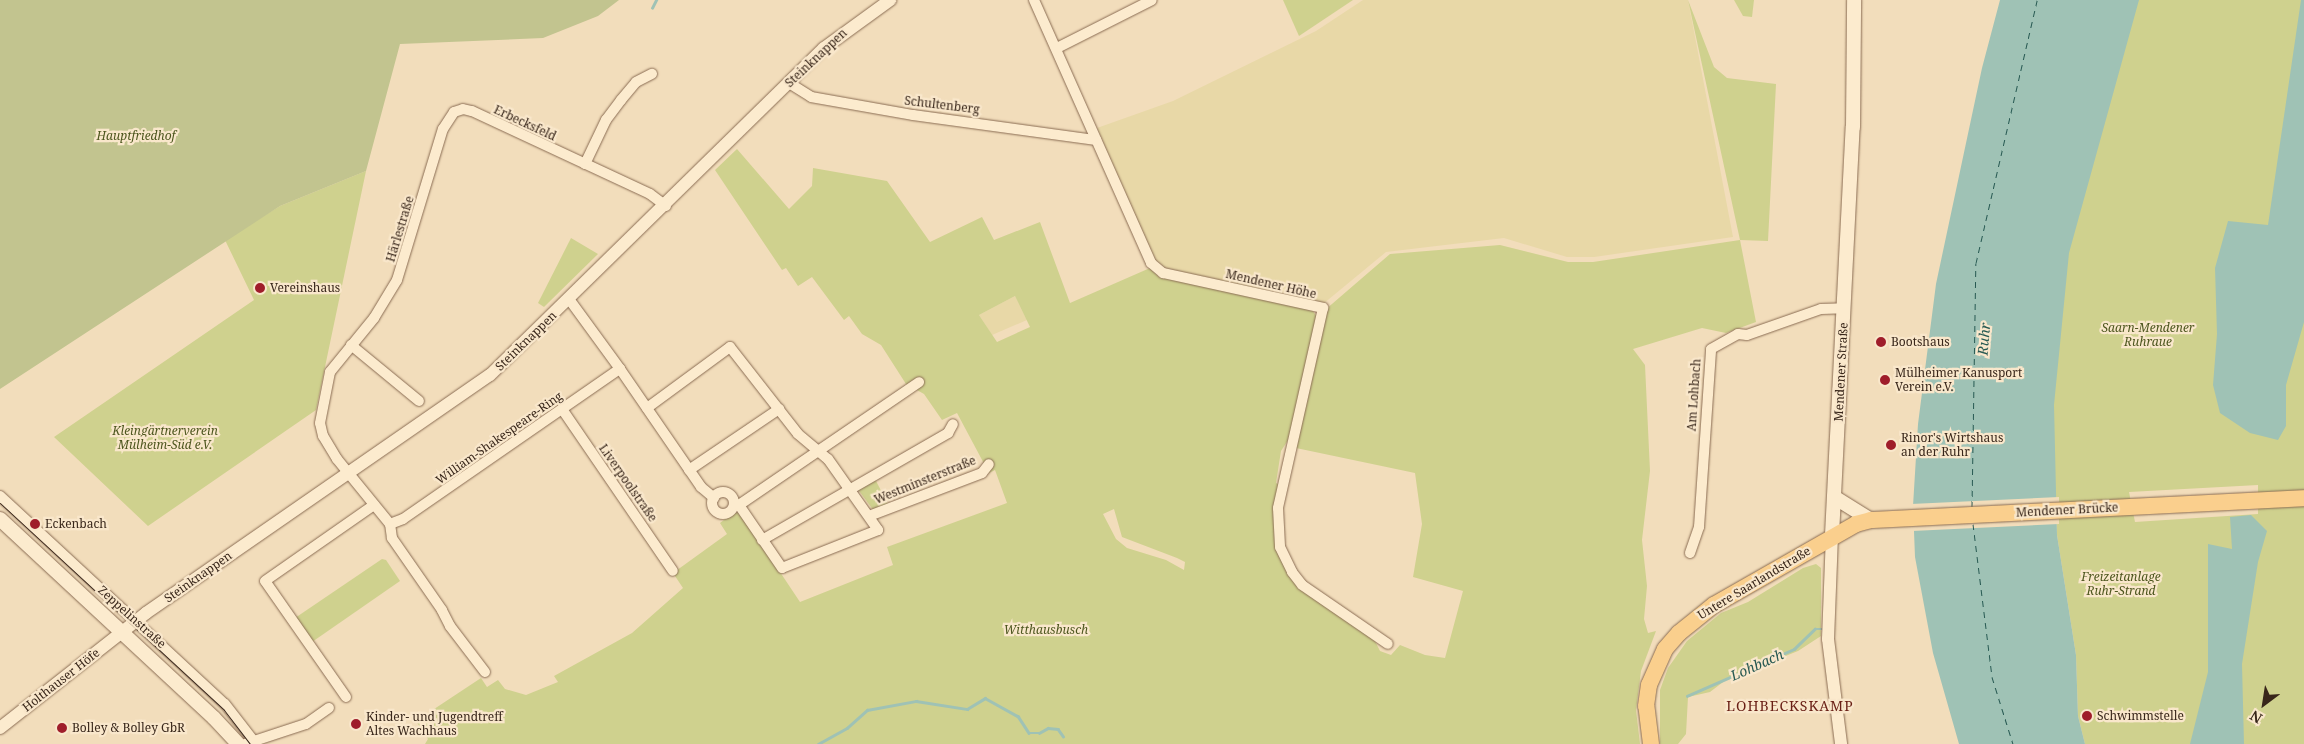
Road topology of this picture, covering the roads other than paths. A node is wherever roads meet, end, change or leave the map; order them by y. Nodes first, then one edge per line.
1 (890, 0) edge
2 (1034, 0) edge
3 (1152, 0) edge
4 (1854, 0) edge
5 (1058, 48) junction
6 (652, 74) dead end
7 (789, 83) junction
8 (454, 112) joint
9 (1096, 140) junction
10 (585, 164) junction
11 (666, 206) junction
12 (569, 299) junction
13 (1844, 308) junction
14 (351, 345) junction
15 (620, 369) junction
16 (919, 382) dead end
17 (419, 400) dead end
18 (647, 408) junction
19 (562, 409) junction
20 (779, 409) junction
21 (953, 424) dead end
22 (817, 451) junction
23 (989, 464) dead end
24 (689, 470) junction
25 (350, 473) junction
26 (851, 489) junction
27 (0, 496) edge
28 (1834, 497) junction
29 (714, 498) junction
30 (2304, 498) edge
31 (737, 505) junction
32 (374, 506) junction
33 (869, 516) junction
34 (0, 520) edge
35 (1874, 520) junction
36 (390, 524) junction
37 (1832, 535) junction
38 (762, 540) junction
39 (1690, 554) dead end
40 (673, 571) dead end
41 (136, 621) junction
42 (121, 632) junction
43 (1388, 644) dead end
44 (485, 672) dead end
45 (346, 697) dead end
46 (329, 708) dead end
47 (2, 723) edge
48 (252, 743) edge
49 (238, 744) edge
50 (1651, 744) edge
51 (1841, 744) edge

1 - 7 street, Steinknappen
2 - 5 street, Mendener Höhe
3 - 5 street
4 - 13 main road, Mendener Straße
5 - 9 street, Mendener Höhe
6 - 10 street
7 - 9 street, Schultenberg
7 - 11 street, Steinknappen
8 - 10 street, Erbecksfeld
8 - 14 street, Härlestraße
9 - 43 street, Mendener Höhe
10 - 11 street, Erbecksfeld
11 - 12 street, Steinknappen
12 - 15 street
12 - 25 street, Steinknappen
13 - 28 main road, Mendener Straße
13 - 39 street, Am Lohbach
14 - 17 street
14 - 25 street, Härlestraße
15 - 18 street
15 - 19 street, William-Shakespeare-Ring
16 - 22 street
18 - 20 street, Westminsterstraße
18 - 24 street
19 - 36 street, William-Shakespeare-Ring
19 - 40 street, Liverpoolstraße
20 - 22 street, Westminsterstraße
20 - 24 street
21 - 26 street, Westminsterstraße
22 - 26 street, Westminsterstraße
22 - 31 street
23 - 33 street, Westminsterstraße
24 - 29 street
25 - 32 street
25 - 41 street, Steinknappen
26 - 33 street, Westminsterstraße
26 - 38 street, Westminsterstraße
27 - 41 street, Zeppelinstraße
28 - 35 main road
28 - 37 main road, Mendener Straße
29 - 31 street
29 - 31 street
30 - 35 main road, Mendener Brücke
31 - 38 street, Westminsterstraße
32 - 36 street
32 - 45 street
33 - 38 street, Westminsterstraße
34 - 42 main road, Zeppelinstraße
35 - 37 main road, Mendener Brücke
36 - 44 street
37 - 50 main road, Untere Saarlandstraße
37 - 51 street, Mendener Straße
41 - 42 street, Steinknappen
41 - 48 street, Zeppelinstraße
42 - 47 street, Holthauser Höfe
42 - 49 main road, Zeppelinstraße
46 - 48 street

